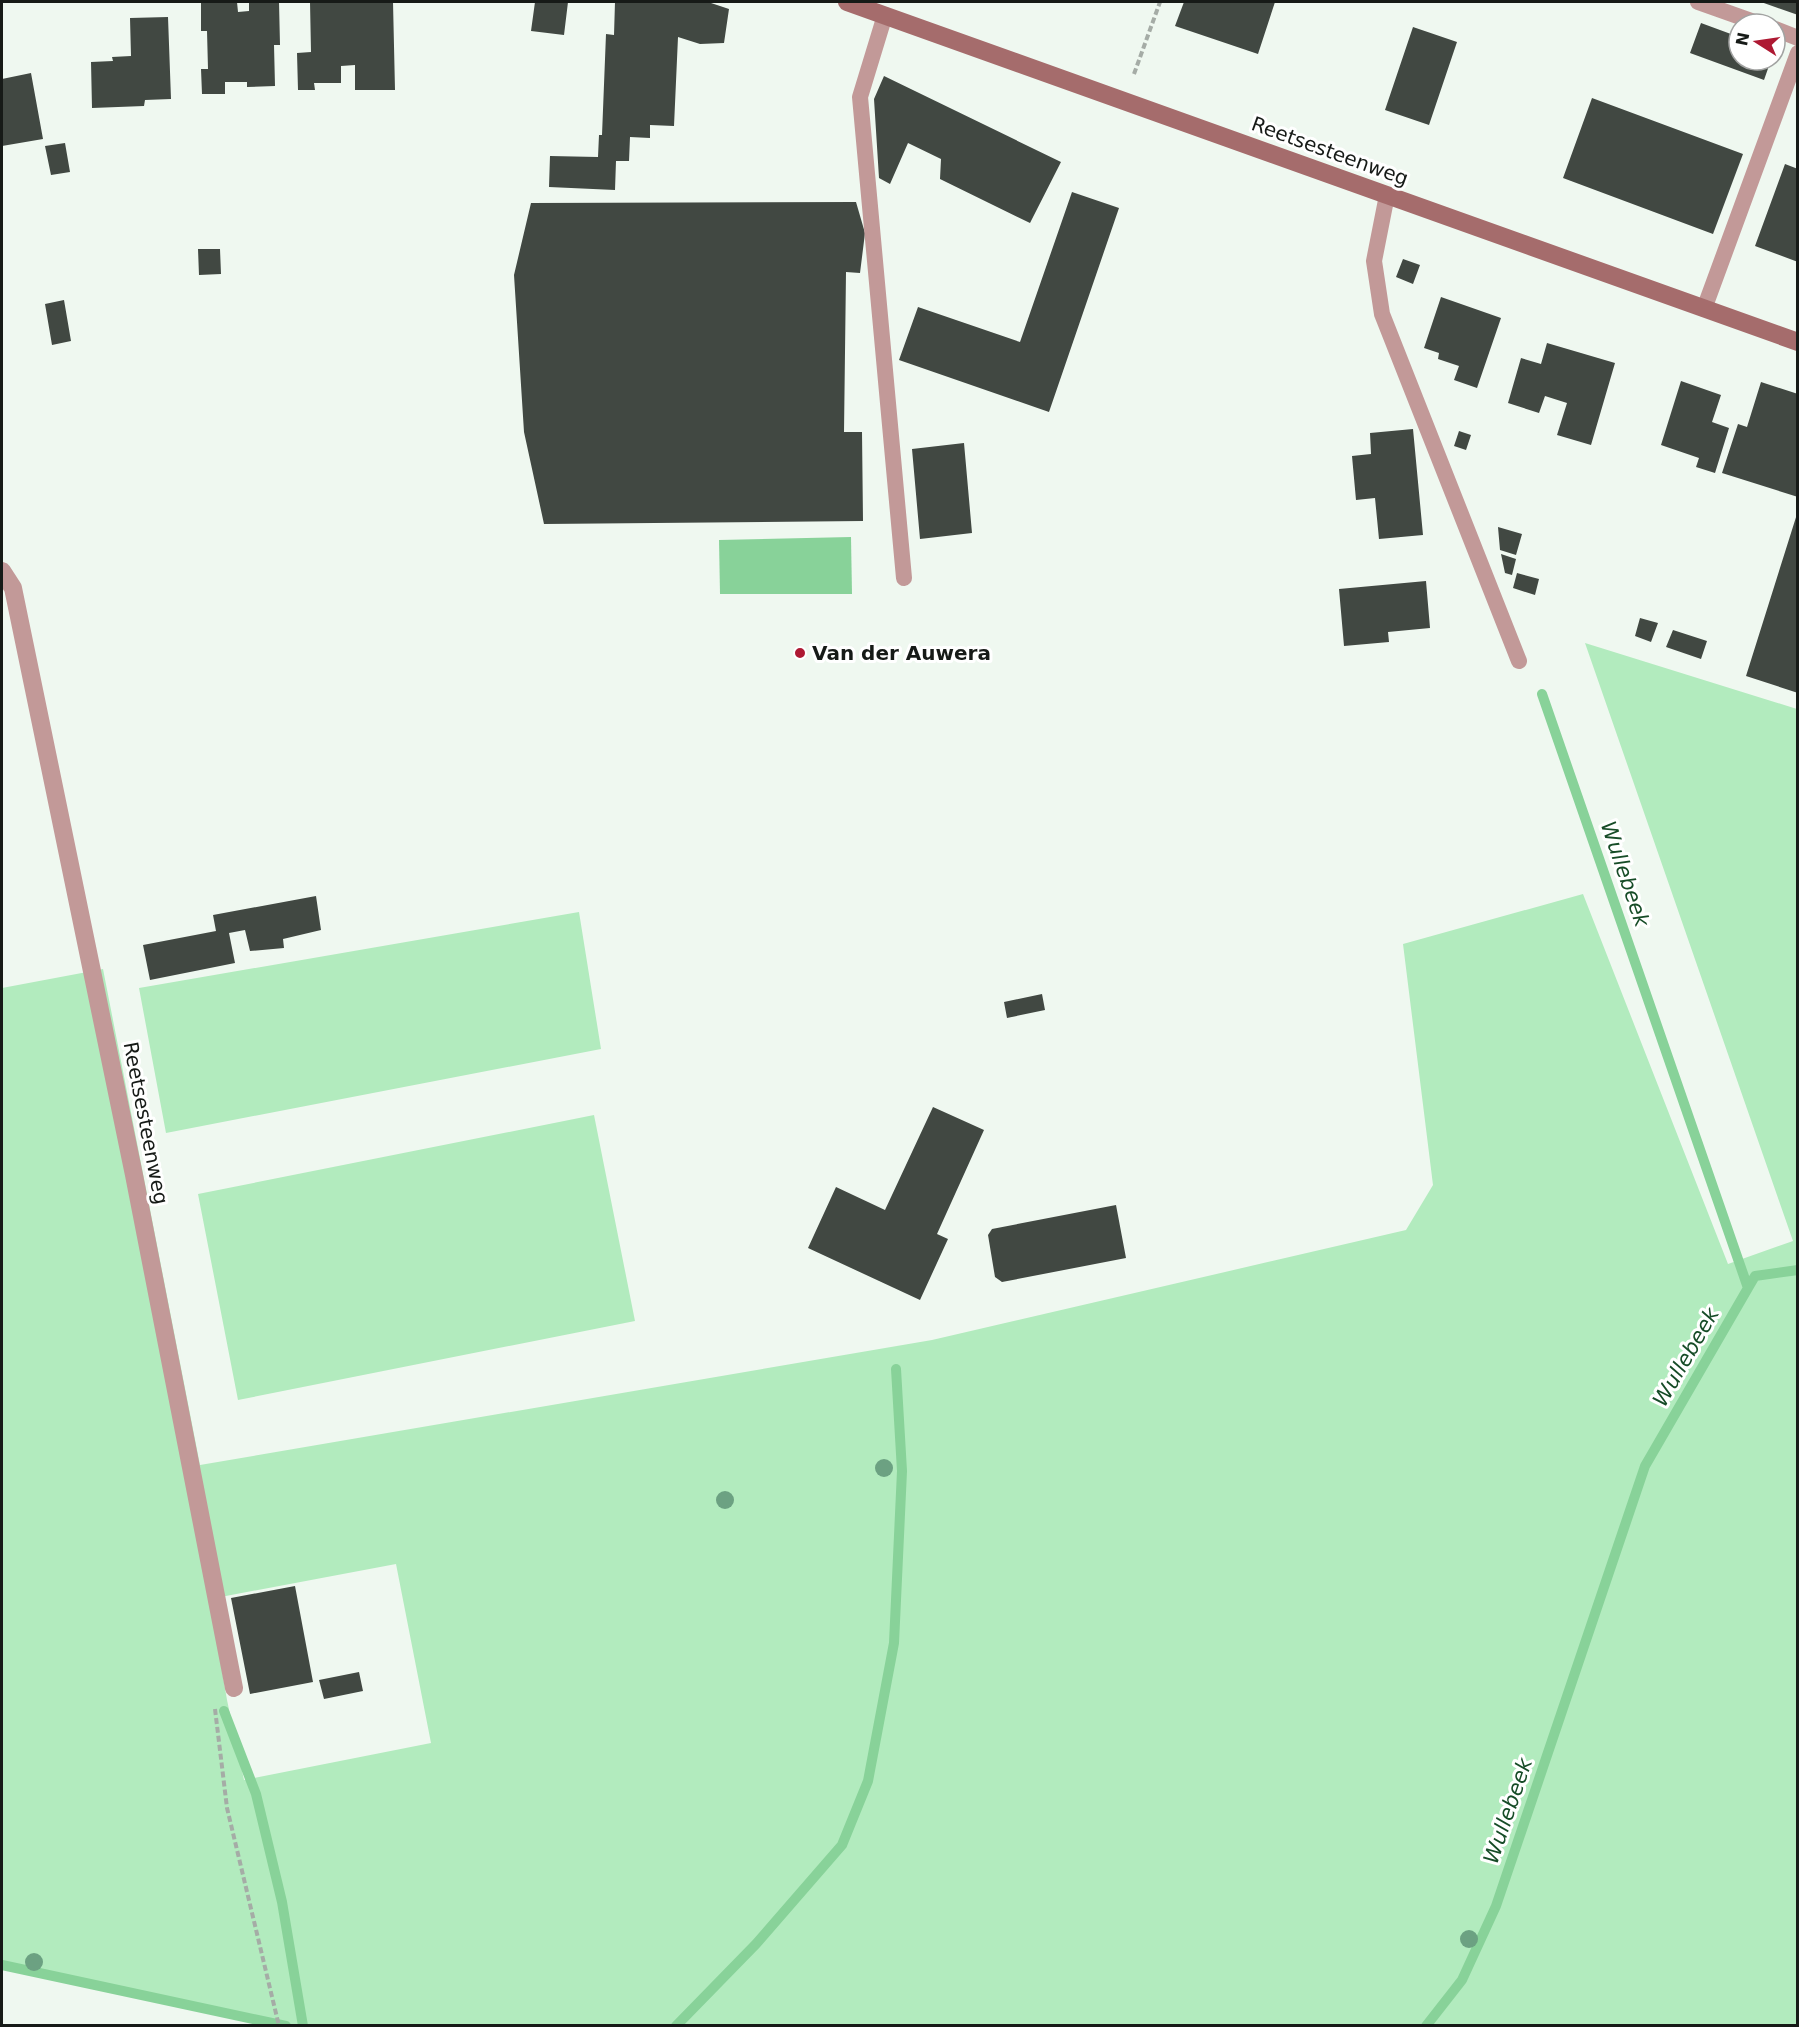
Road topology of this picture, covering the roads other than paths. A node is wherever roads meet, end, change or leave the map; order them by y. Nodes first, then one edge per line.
1 (847, 2) edge
2 (1698, 2) edge
3 (1727, 12) edge
4 (885, 15) junction
5 (1797, 53) edge
6 (1387, 195) junction
7 (1704, 309) junction
8 (1797, 342) edge
9 (2, 571) edge
10 (903, 578) dead end
11 (1519, 661) dead end
12 (234, 1688) dead end

1 - 4 street, Reetsesteenweg
2 - 3 lane
4 - 6 street, Reetsesteenweg
4 - 10 lane
5 - 7 lane
6 - 7 street, Reetsesteenweg
6 - 11 lane
7 - 8 street, Reetsesteenweg
9 - 12 street, Reetsesteenweg

